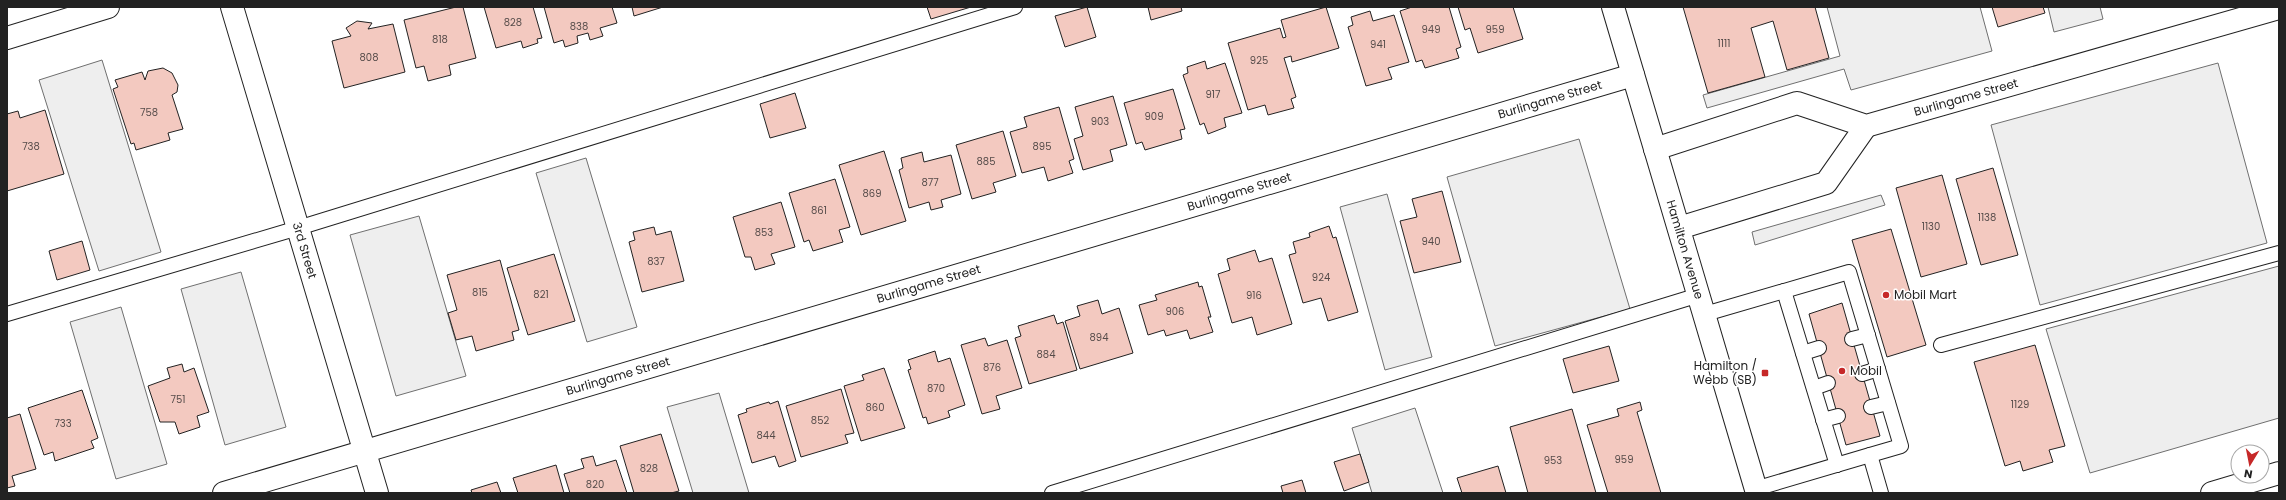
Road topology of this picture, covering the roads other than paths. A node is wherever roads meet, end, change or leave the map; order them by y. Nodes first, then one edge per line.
1 (108, 7) edge
2 (232, 7) edge
3 (1014, 7) edge
4 (1613, 7) edge
5 (2279, 8) edge
6 (7, 38) edge
7 (1633, 75) junction
8 (1866, 126) junction
9 (1655, 149) junction
10 (298, 228) junction
11 (1679, 228) junction
12 (2279, 253) edge
13 (1784, 291) junction
14 (1702, 305) junction
15 (7, 314) edge
16 (1868, 335) junction
17 (1852, 339) dead end
18 (1941, 345) dead end
19 (1819, 348) dead end
20 (1803, 353) junction
21 (1878, 369) junction
22 (1862, 374) dead end
23 (1828, 383) dead end
24 (1814, 388) junction
25 (1888, 403) junction
26 (1871, 407) dead end
27 (1838, 416) dead end
28 (1824, 420) junction
29 (365, 451) junction
30 (1870, 455) junction
31 (1837, 465) junction
32 (2279, 473) edge
33 (1756, 491) edge
34 (224, 493) edge
35 (377, 493) edge
36 (1052, 493) edge
37 (1881, 493) edge
38 (2212, 493) edge

1 - 6 street
2 - 10 street, 3rd Street
3 - 10 lane
4 - 7 street, Hamilton Avenue
5 - 8 street, Burlingame Street
7 - 9 street, Hamilton Avenue
7 - 29 street, Burlingame Street
8 - 9 street
8 - 11 street
9 - 11 street, Hamilton Avenue
10 - 15 lane
10 - 29 street, 3rd Street
11 - 14 street, Hamilton Avenue
12 - 18 lane
13 - 14 lane
13 - 16 lane
13 - 20 lane
14 - 33 street, Hamilton Avenue
14 - 36 lane
16 - 17 lane
16 - 21 lane
19 - 20 lane
20 - 24 lane
21 - 22 lane
21 - 25 lane
23 - 24 lane
24 - 28 lane
25 - 26 lane
25 - 30 lane
27 - 28 lane
28 - 31 lane
29 - 34 street, Burlingame Street
29 - 35 street, 3rd Street
30 - 31 lane
30 - 37 lane
31 - 33 lane
32 - 38 street

